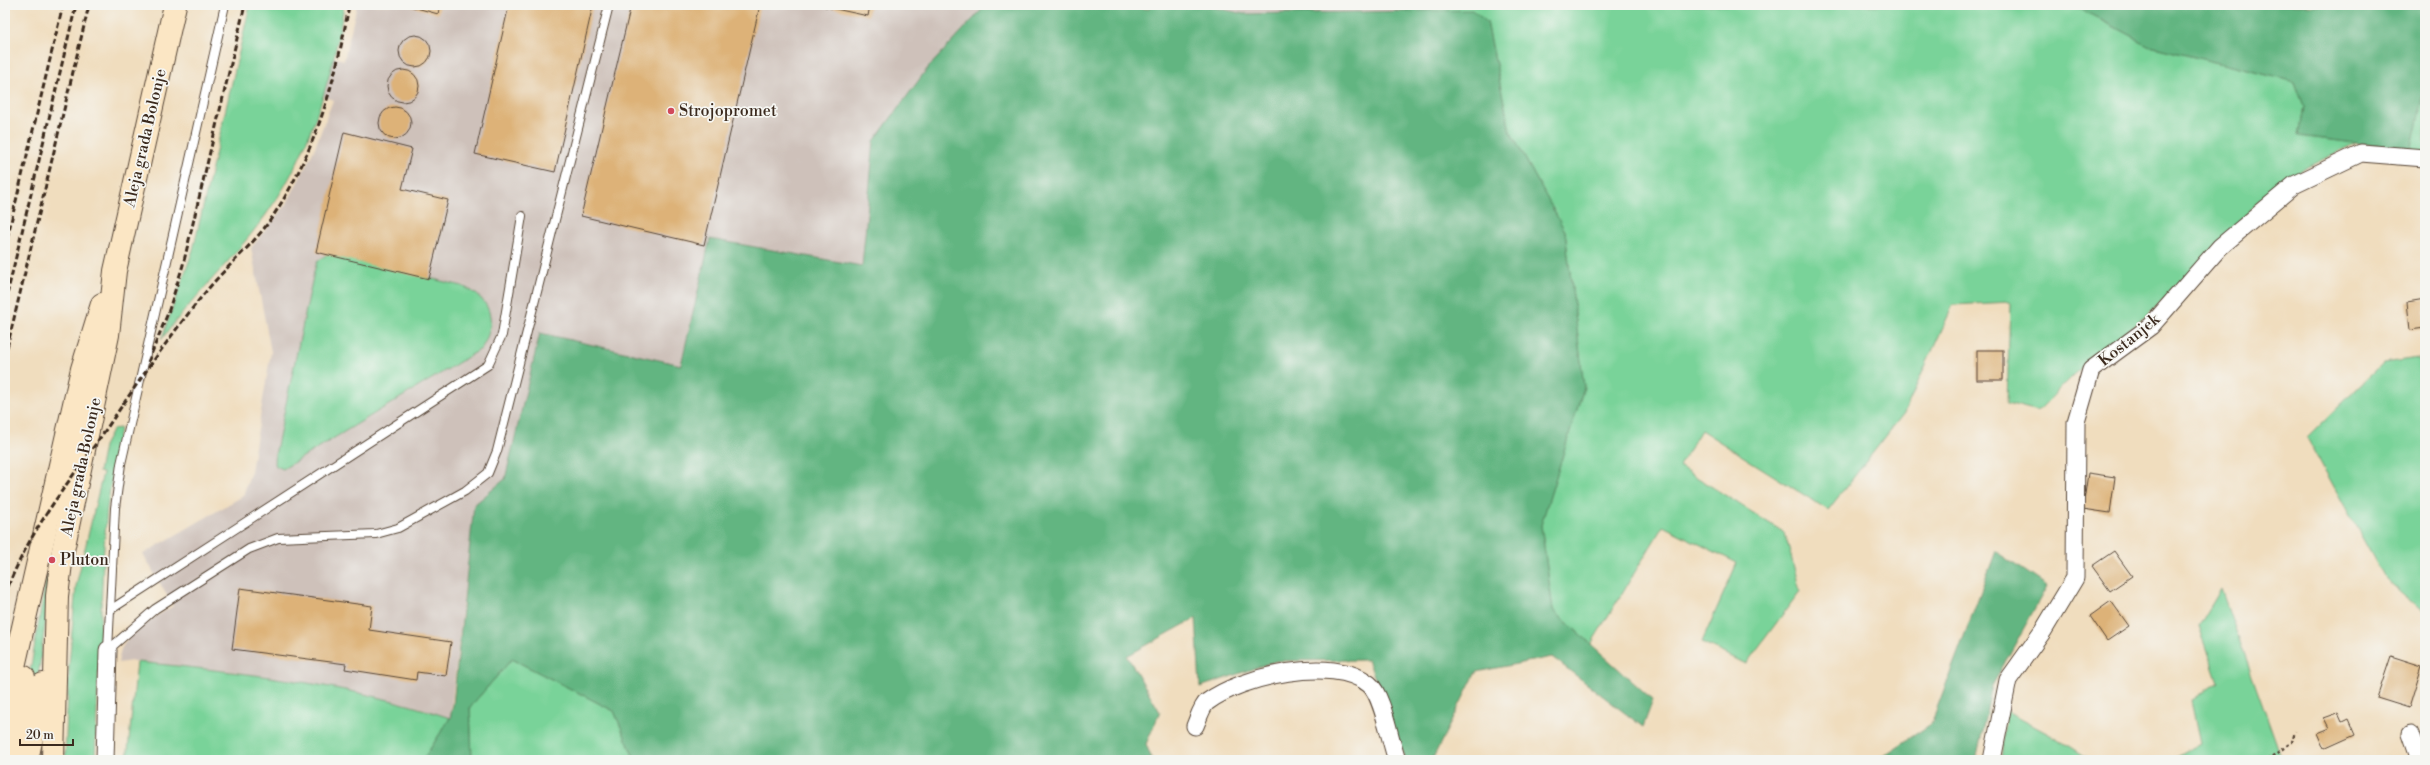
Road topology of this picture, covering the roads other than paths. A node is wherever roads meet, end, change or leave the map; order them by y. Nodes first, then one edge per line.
1 (175, 5) edge
2 (225, 5) edge
3 (609, 5) edge
4 (2425, 158) edge
5 (522, 216) dead end
6 (115, 271) junction
7 (57, 596) junction
8 (110, 610) junction
9 (26, 620) junction
10 (108, 650) junction
11 (5, 706) edge
12 (1195, 726) dead end
13 (2411, 734) dead end
14 (13, 760) edge
15 (27, 760) edge
16 (53, 760) edge
17 (105, 760) edge
18 (1397, 760) edge
19 (1992, 760) edge
20 (2420, 760) edge

1 - 6 main road, Aleja grada Bolonje
2 - 8 lane
3 - 10 lane
4 - 19 street, Kostanjek
5 - 8 lane
6 - 7 main road, Aleja grada Bolonje
6 - 9 main road, Aleja grada Bolonje
7 - 15 main road
7 - 16 main road, Aleja grada Bolonje
8 - 10 lane
9 - 11 main road, Aleja grada Bolonje
9 - 14 main road
10 - 17 street
12 - 18 street
13 - 20 street

